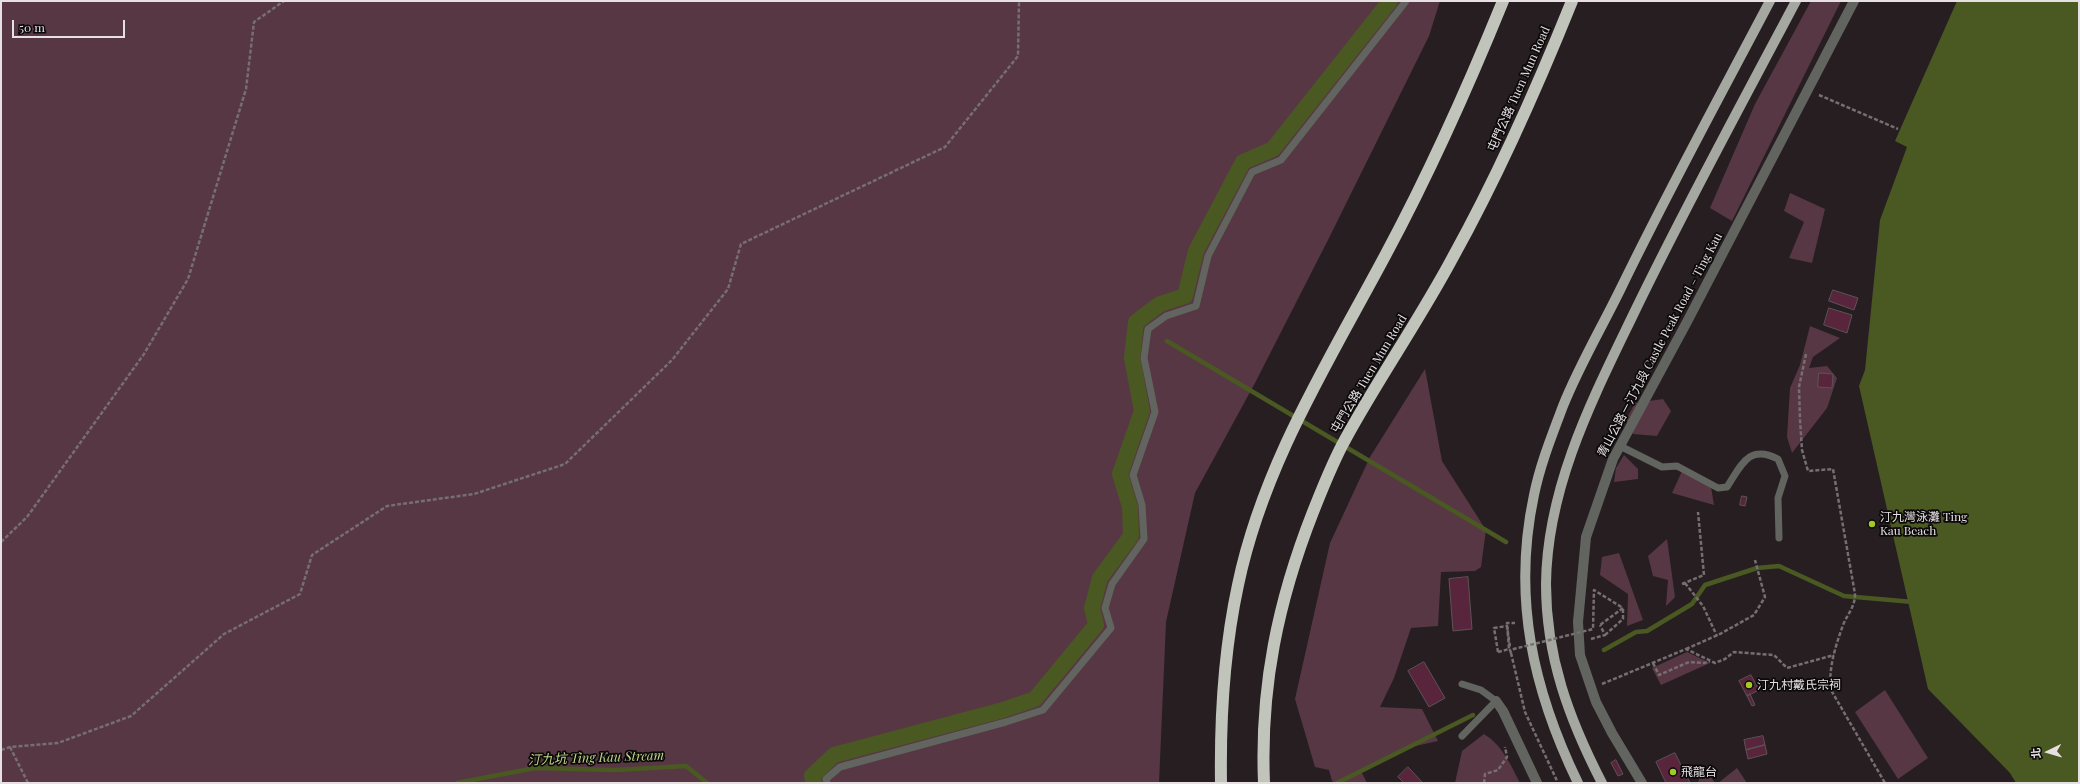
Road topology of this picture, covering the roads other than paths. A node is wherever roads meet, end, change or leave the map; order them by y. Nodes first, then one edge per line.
1 (1406, 1) edge
2 (1503, 1) edge
3 (1572, 1) edge
4 (1770, 1) edge
5 (1796, 1) edge
6 (1854, 1) edge
7 (1620, 446) junction
8 (1779, 538) dead end
9 (1462, 684) dead end
10 (1496, 700) junction
11 (1462, 736) dead end
12 (827, 781) edge
13 (1222, 783) edge
14 (1264, 783) edge
15 (1537, 783) edge
16 (1578, 783) edge
17 (1602, 783) edge
18 (1642, 783) edge

1 - 12 lane
2 - 13 highway
3 - 14 highway, 屯門公路 Tuen Mun Road
4 - 16 main road
5 - 17 main road
6 - 7 street, 青山公路－汀九段 Castle Peak Road – Ting Kau
7 - 8 lane
7 - 18 street, 青山公路－汀九段 Castle Peak Road – Ting Kau
9 - 10 lane
10 - 11 lane
10 - 15 street

